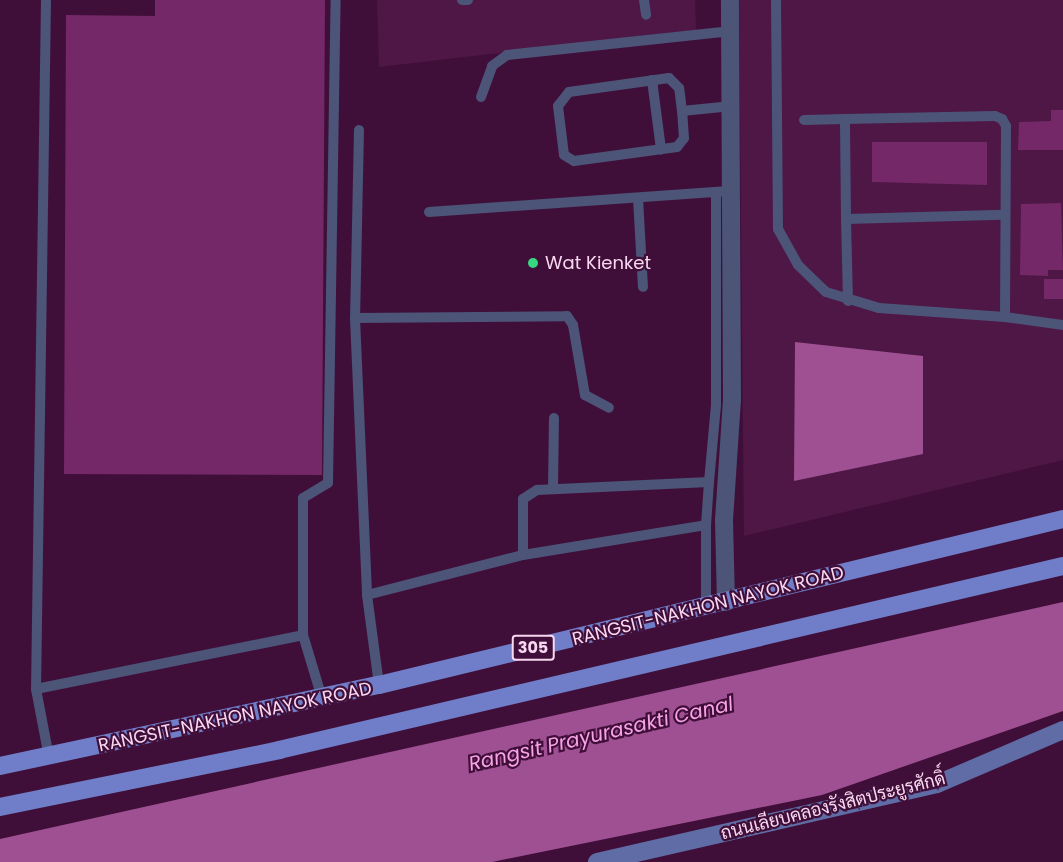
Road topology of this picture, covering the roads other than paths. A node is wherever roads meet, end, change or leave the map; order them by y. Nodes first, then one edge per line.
1 (46, 0) edge
2 (336, 0) edge
3 (462, 0) edge
4 (468, 0) edge
5 (645, 0) edge
6 (730, 0) edge
7 (776, 0) edge
8 (646, 15) dead end
9 (732, 31) junction
10 (652, 80) junction
11 (481, 97) dead end
12 (732, 106) junction
13 (681, 111) junction
14 (845, 119) junction
15 (804, 120) dead end
16 (359, 130) dead end
17 (661, 149) junction
18 (724, 192) junction
19 (638, 198) junction
20 (429, 212) dead end
21 (1004, 215) junction
22 (846, 219) junction
23 (643, 286) dead end
24 (848, 301) junction
25 (1005, 317) junction
26 (355, 318) junction
27 (1063, 325) edge
28 (609, 408) dead end
29 (554, 418) dead end
30 (709, 482) junction
31 (554, 489) junction
32 (1063, 519) edge
33 (706, 525) junction
34 (524, 555) junction
35 (1063, 566) edge
36 (367, 595) junction
37 (726, 602) junction
38 (706, 606) junction
39 (303, 635) junction
40 (378, 685) junction
41 (36, 689) junction
42 (322, 698) junction
43 (1063, 730) edge
44 (49, 757) junction
45 (0, 766) edge
46 (0, 807) edge
47 (597, 862) edge

1 - 41 lane
2 - 39 lane
3 - 4 lane
5 - 8 lane
6 - 9 street
7 - 24 lane
9 - 11 lane
9 - 12 street
10 - 13 lane
10 - 17 lane
10 - 17 lane
12 - 13 lane
12 - 18 street
13 - 17 lane
14 - 15 lane
14 - 21 lane
14 - 22 lane
16 - 26 lane
18 - 19 lane
18 - 30 lane
18 - 37 street
19 - 20 lane
19 - 23 lane
21 - 22 lane
21 - 25 lane
22 - 24 lane
24 - 25 lane
25 - 27 lane
26 - 28 lane
26 - 36 lane
29 - 31 lane
30 - 31 lane
30 - 33 lane
31 - 34 lane
32 - 37 main road, RANGSIT-NAKHON NAYOK ROAD / 305
33 - 34 lane
33 - 38 lane
34 - 36 lane
35 - 46 main road, 305
36 - 40 lane
37 - 38 main road, RANGSIT-NAKHON NAYOK ROAD / 305
38 - 40 main road, RANGSIT-NAKHON NAYOK ROAD / 305
39 - 41 lane
39 - 42 lane
40 - 42 main road, RANGSIT-NAKHON NAYOK ROAD / 305
41 - 44 lane
42 - 44 main road, RANGSIT-NAKHON NAYOK ROAD / 305
43 - 47 street, ถนนเลียบคลองรังสิตประยูรศักดิ์
44 - 45 main road, RANGSIT-NAKHON NAYOK ROAD / 305

